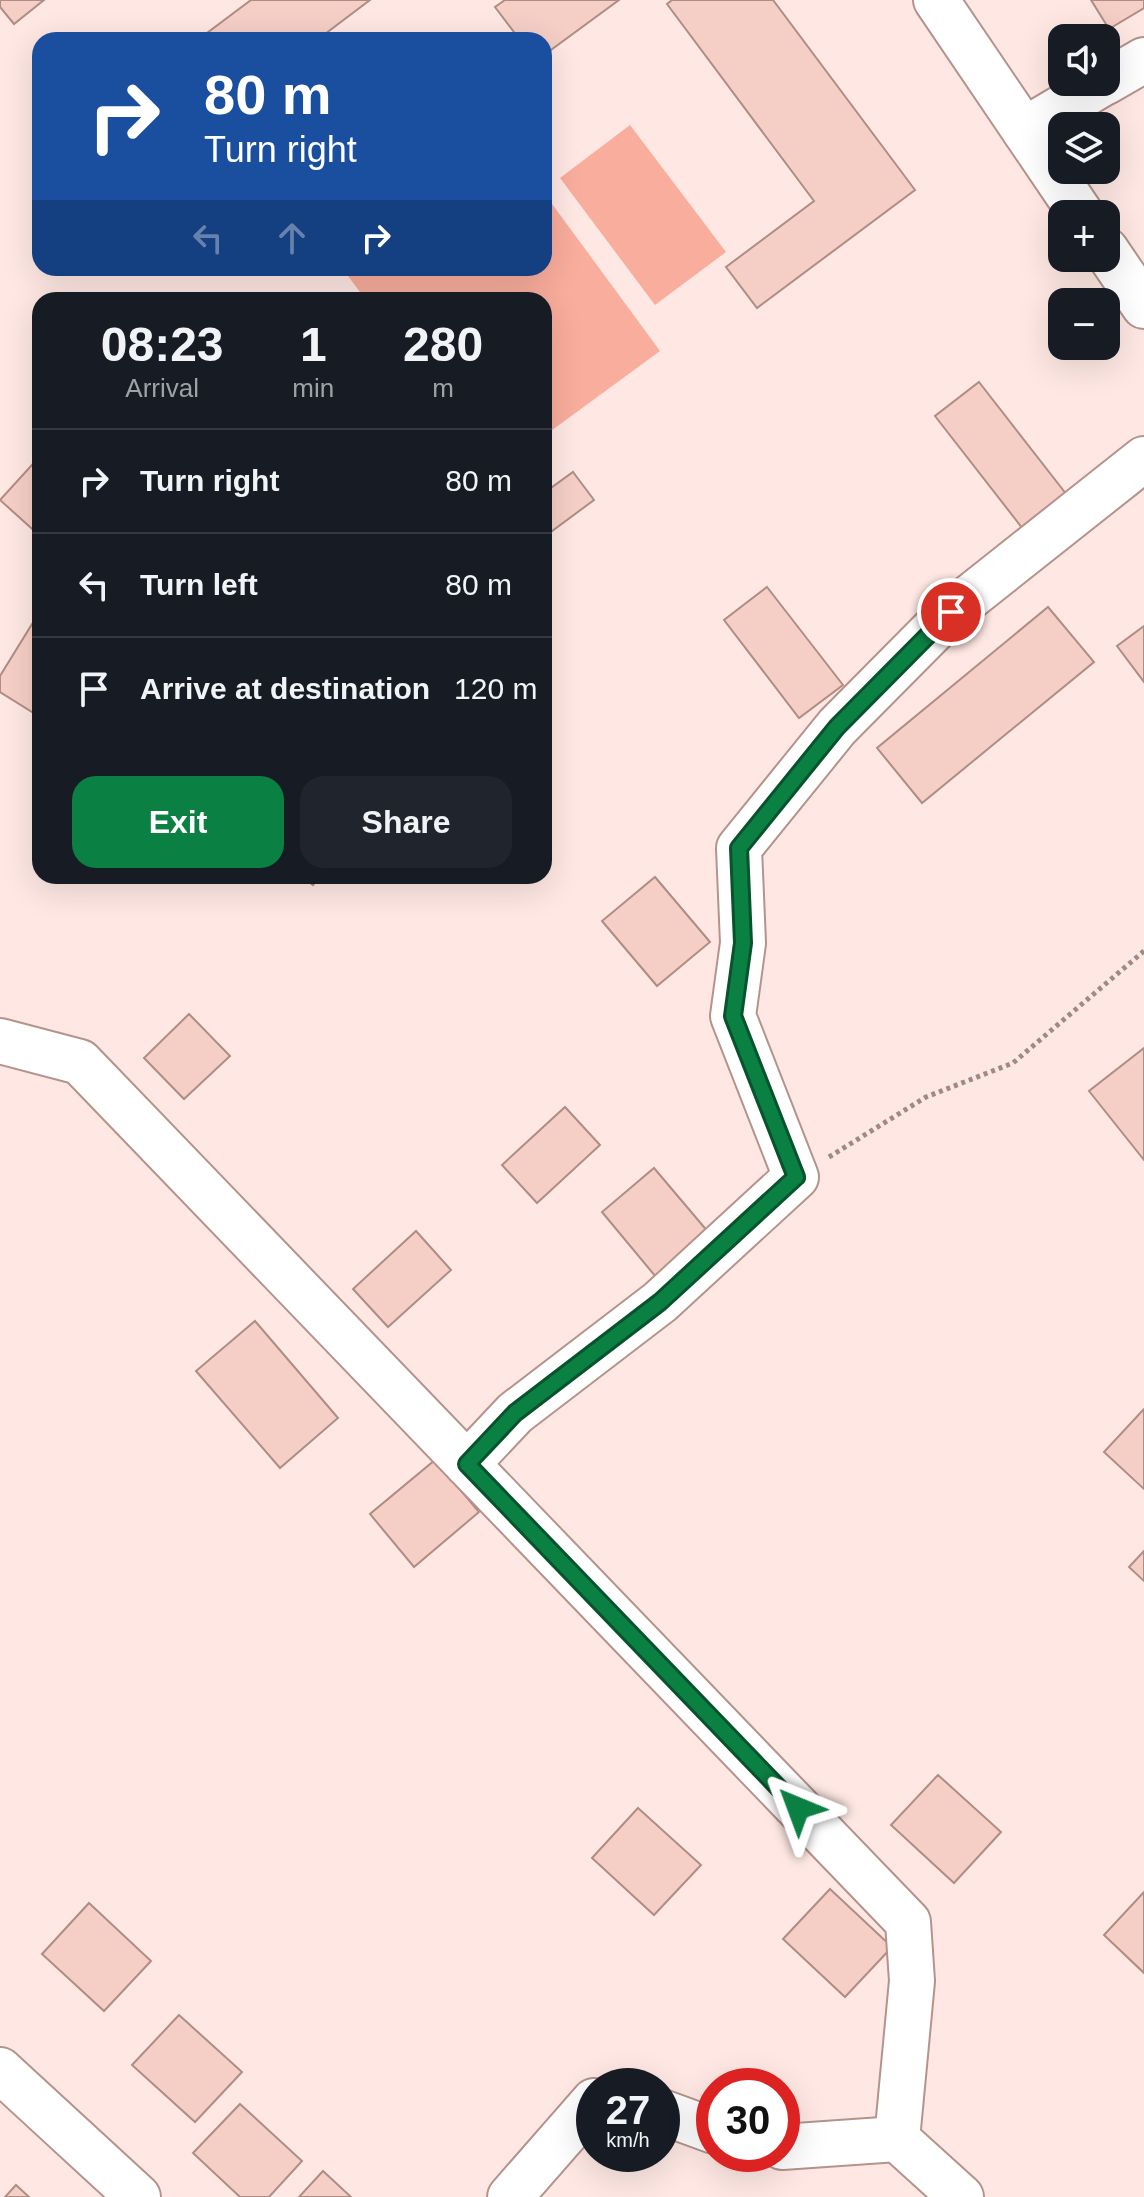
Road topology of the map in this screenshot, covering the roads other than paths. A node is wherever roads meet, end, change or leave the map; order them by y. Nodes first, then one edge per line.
1 (936, 0) edge
2 (1144, 60) edge
3 (1120, 74) edge
4 (1082, 96) edge
5 (1024, 130) junction
6 (1072, 200) edge
7 (1120, 271) edge
8 (1144, 306) edge
9 (1144, 459) edge
10 (0, 1041) edge
11 (467, 1464) junction
12 (0, 2070) edge
13 (576, 2122) edge
14 (897, 2139) junction
15 (800, 2146) edge
16 (138, 2197) edge
17 (510, 2197) edge
18 (961, 2197) edge

1 - 5 street
2 - 3 street
4 - 5 street
5 - 6 street
7 - 8 street
9 - 11 street
10 - 11 street
11 - 14 street
12 - 16 street
13 - 17 street
14 - 15 street
14 - 18 street

